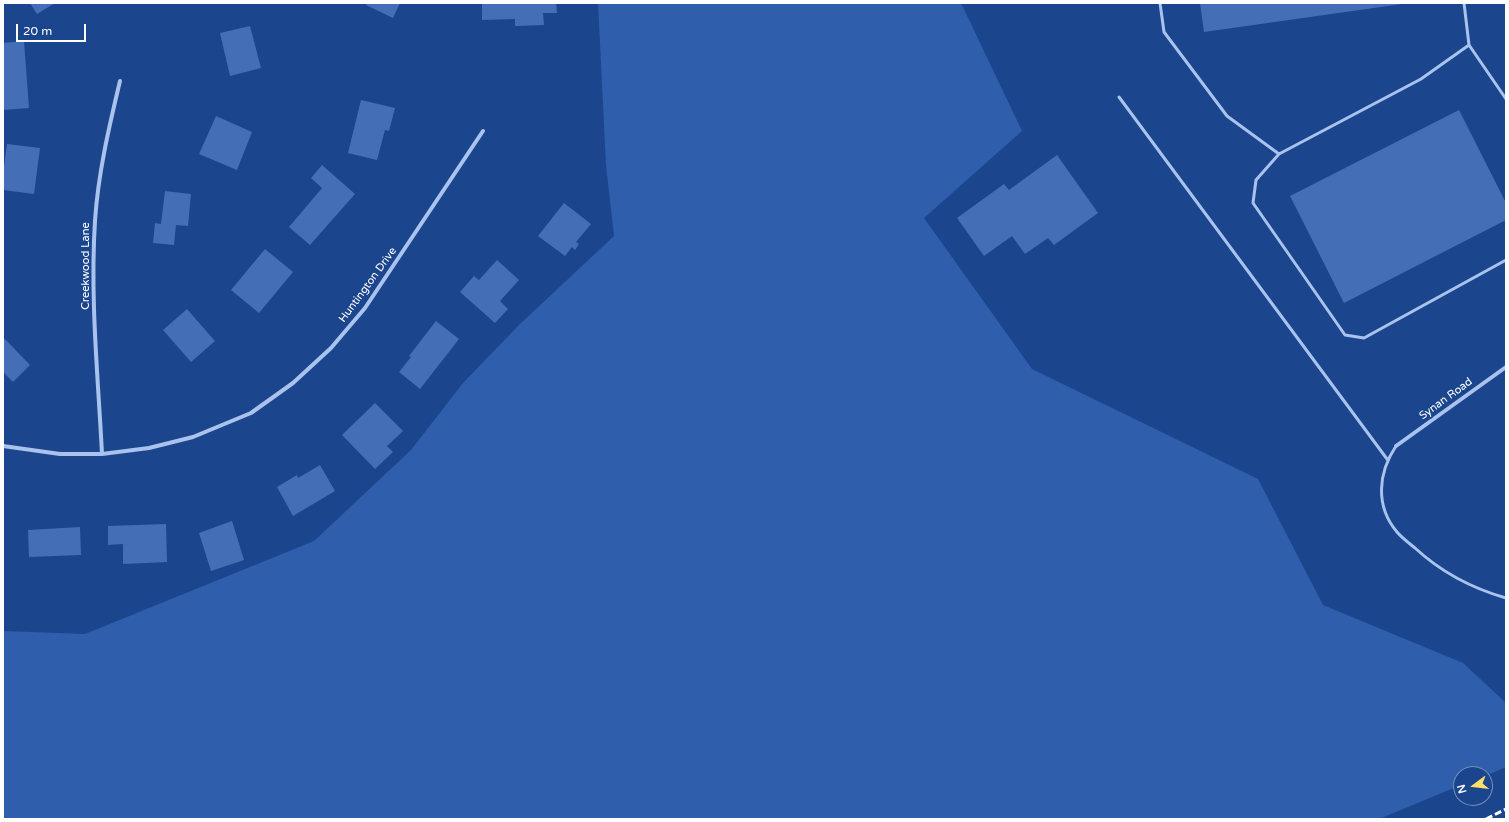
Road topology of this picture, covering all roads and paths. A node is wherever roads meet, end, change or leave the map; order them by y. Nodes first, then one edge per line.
1 (1160, 3) edge
2 (1464, 3) edge
3 (1469, 45) junction
4 (120, 81) dead end
5 (1119, 97) dead end
6 (1506, 99) edge
7 (483, 131) dead end
8 (1279, 154) junction
9 (1506, 260) edge
10 (1506, 367) edge
11 (3, 446) edge
12 (1396, 446) joint
13 (102, 454) junction
14 (1387, 459) junction
15 (1506, 598) edge

1 - 8 lane
2 - 3 lane
3 - 6 lane
3 - 8 lane
4 - 13 street, Creekwood Lane
5 - 14 lane
7 - 13 street, Huntington Drive
8 - 9 lane
10 - 12 street, Synan Road
11 - 13 street, Huntington Drive
12 - 14 lane
14 - 15 lane

